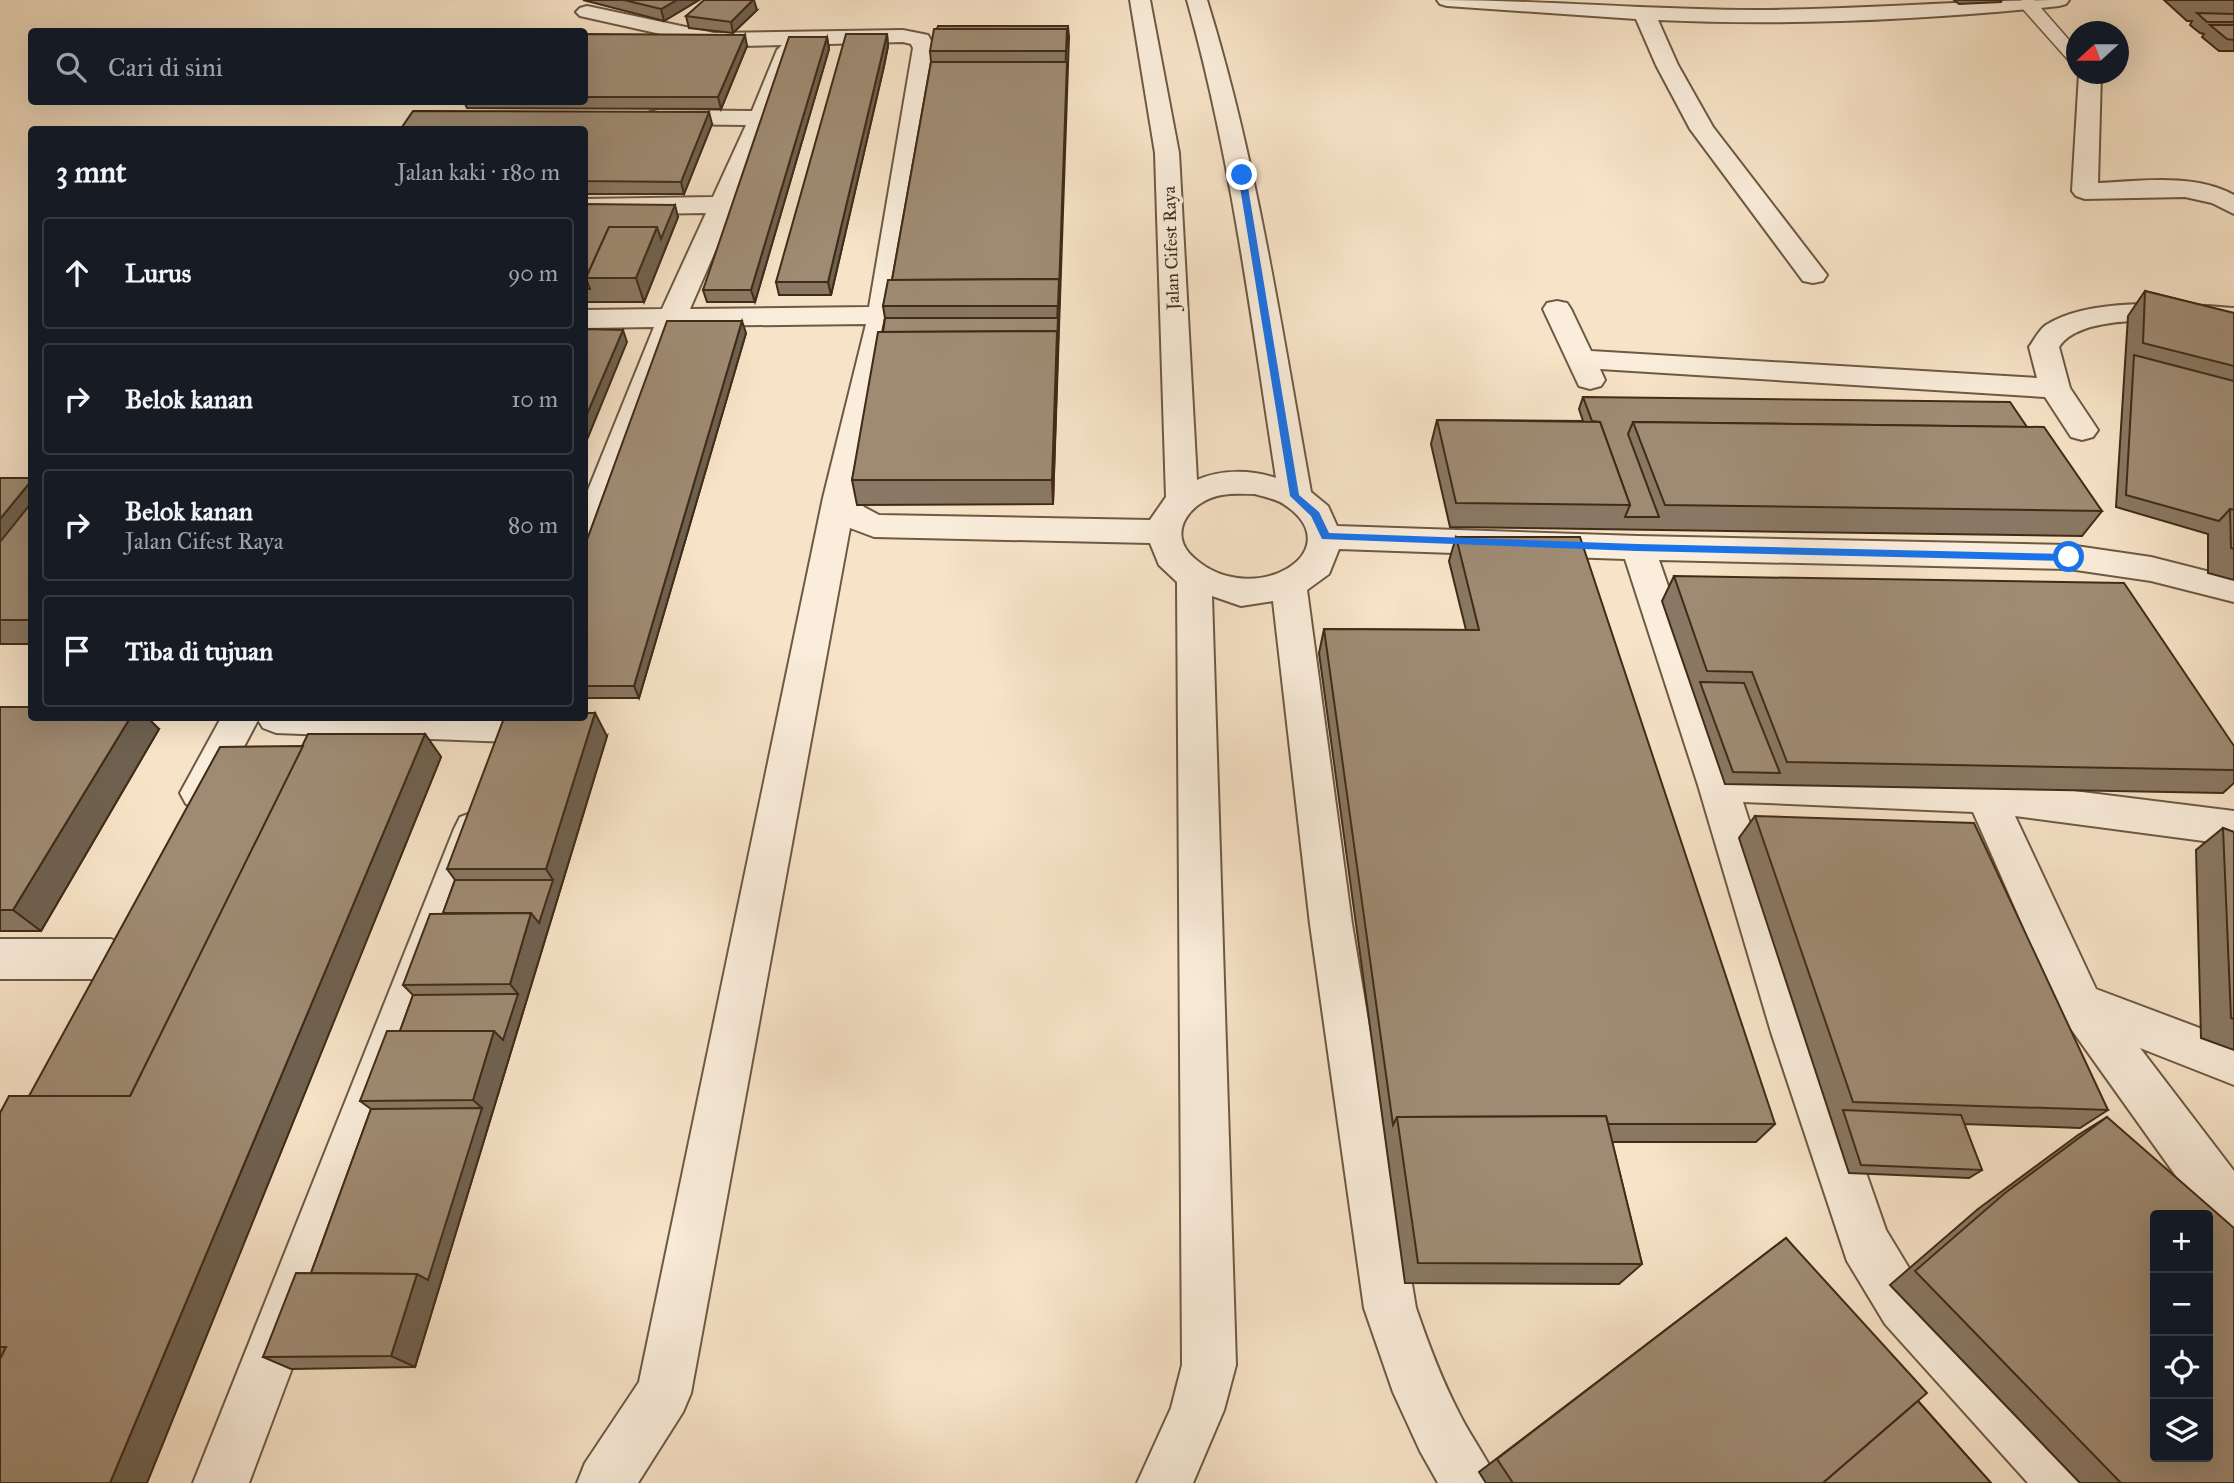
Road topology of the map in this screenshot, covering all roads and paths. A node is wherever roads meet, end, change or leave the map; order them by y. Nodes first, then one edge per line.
1 (1140, 0) edge
2 (1197, 0) edge
3 (1447, 0) edge
4 (2059, 0) edge
5 (2028, 4) junction
6 (1953, 5) edge
7 (1758, 8) edge
8 (1643, 11) junction
9 (587, 12) dead end
10 (716, 40) junction
11 (792, 40) junction
12 (598, 41) edge
13 (2066, 46) edge
14 (2090, 84) edge
15 (639, 117) edge
16 (761, 118) junction
17 (723, 205) junction
18 (2234, 206) edge
19 (588, 207) edge
20 (1813, 275) dead end
21 (1557, 309) dead end
22 (882, 315) junction
23 (2234, 316) edge
24 (588, 319) edge
25 (671, 320) junction
26 (2055, 388) junction
27 (2082, 430) dead end
28 (1295, 496) junction
29 (839, 498) junction
30 (1182, 499) junction
31 (588, 533) edge
32 (1163, 533) junction
33 (1325, 537) junction
34 (1637, 548) junction
35 (1194, 579) junction
36 (1289, 586) junction
37 (2234, 590) edge
38 (238, 721) edge
39 (297, 721) edge
40 (504, 751) edge
41 (1718, 785) junction
42 (1986, 796) junction
43 (182, 826) edge
44 (2234, 828) edge
45 (0, 959) edge
46 (110, 959) edge
47 (2080, 1004) junction
48 (2234, 1063) edge
49 (2234, 1208) edge
50 (221, 1483) edge
51 (605, 1483) edge
52 (1165, 1483) edge
53 (1469, 1483) edge
54 (2066, 1483) edge

1 - 30 street, Jalan Cifest Raya
2 - 28 street
3 - 8 street
4 - 5 street
5 - 6 street
5 - 13 lane
6 - 7 street
7 - 8 street
8 - 20 street
9 - 10 street
10 - 11 street
10 - 12 street
11 - 16 street
11 - 22 street
14 - 18 street
15 - 16 street
16 - 17 street
17 - 19 street
17 - 25 street
21 - 26 street
22 - 25 street
22 - 29 street
23 - 26 street
24 - 25 street
25 - 31 street
26 - 27 street
28 - 30 street
28 - 33 street
29 - 32 street
29 - 51 street
30 - 32 street
32 - 35 street
33 - 34 street
33 - 36 street
34 - 37 street
34 - 41 street
35 - 36 street
35 - 52 street
36 - 53 street
38 - 43 street
39 - 40 street
40 - 50 street
41 - 42 street
41 - 54 street
42 - 44 street
42 - 47 street
45 - 46 street
47 - 48 street
47 - 49 street

